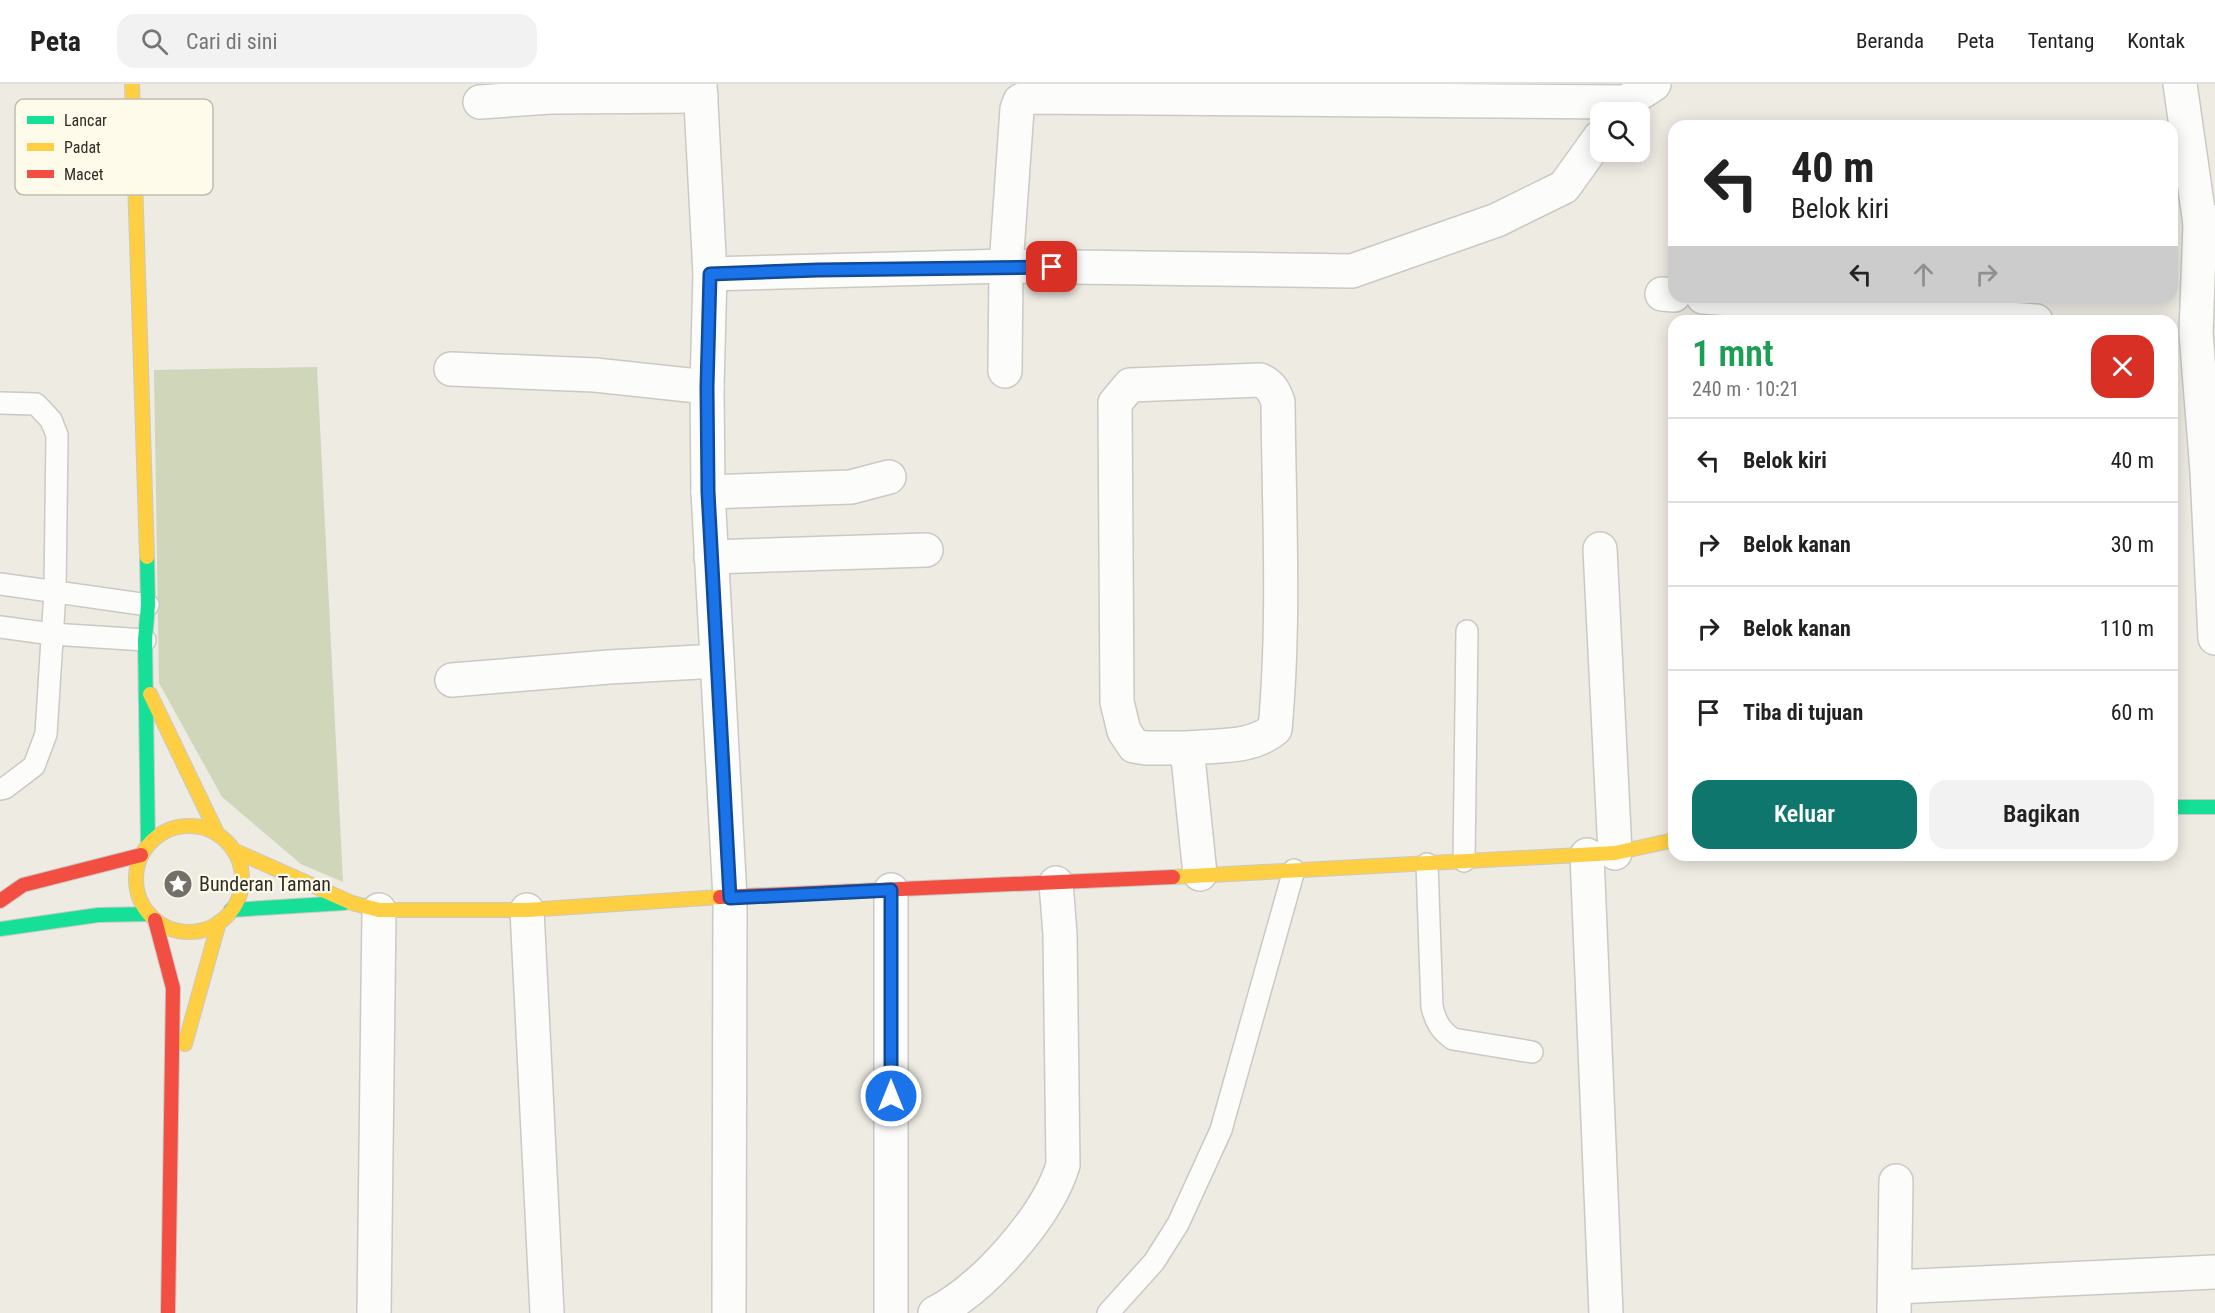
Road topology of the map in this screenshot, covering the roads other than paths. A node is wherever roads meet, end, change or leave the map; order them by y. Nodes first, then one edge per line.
1 (132, 84) edge
2 (1654, 84) edge
3 (2180, 84) edge
4 (701, 90) edge
5 (132, 99) edge
6 (480, 102) dead end
7 (1629, 102) edge
8 (1590, 106) edge
9 (1590, 151) edge
10 (135, 195) edge
11 (2207, 223) edge
12 (1006, 266) junction
13 (710, 274) junction
14 (1786, 303) edge
15 (1953, 315) edge
16 (2184, 332) edge
17 (451, 369) dead end
18 (1005, 371) dead end
19 (707, 387) junction
20 (0, 403) edge
21 (889, 477) dead end
22 (708, 492) junction
23 (1600, 549) dead end
24 (926, 550) dead end
25 (711, 557) junction
26 (0, 584) edge
27 (55, 592) junction
28 (148, 605) junction
29 (0, 627) edge
30 (1467, 631) dead end
31 (52, 634) junction
32 (2215, 638) edge
33 (145, 640) junction
34 (717, 661) junction
35 (452, 680) dead end
36 (147, 687) junction
37 (1187, 748) junction
38 (0, 789) edge
39 (2178, 807) edge
40 (2215, 807) edge
41 (217, 833) junction
42 (1668, 841) edge
43 (145, 849) junction
44 (233, 850) junction
45 (1601, 854) junction
46 (1464, 861) junction
47 (1426, 864) junction
48 (1294, 870) junction
49 (1200, 874) junction
50 (0, 883) edge
51 (1056, 883) junction
52 (23, 885) junction
53 (891, 890) junction
54 (42, 894) dead end
55 (730, 898) junction
56 (0, 901) edge
57 (72, 906) dead end
58 (365, 907) junction
59 (231, 910) junction
60 (527, 910) junction
61 (98, 915) junction
62 (152, 917) junction
63 (219, 922) junction
64 (0, 929) edge
65 (1532, 1052) dead end
66 (173, 1086) junction
67 (1896, 1181) dead end
68 (2215, 1272) edge
69 (1895, 1300) edge
70 (168, 1313) edge
71 (374, 1313) edge
72 (547, 1313) edge
73 (729, 1313) edge
74 (891, 1313) edge
75 (935, 1313) edge
76 (1108, 1313) edge
77 (1606, 1313) edge

1 - 5 street
2 - 7 street
3 - 11 street
4 - 6 street
4 - 13 street
8 - 12 street
9 - 12 street
10 - 28 street
11 - 16 street
12 - 13 street
12 - 18 street
13 - 19 street
14 - 15 street
16 - 32 street
17 - 19 street
19 - 22 street
20 - 27 lane
21 - 22 street
22 - 25 street
23 - 45 street
24 - 25 street
25 - 34 street
26 - 27 lane
27 - 28 lane
27 - 31 lane
28 - 33 street
29 - 31 lane
30 - 46 lane
31 - 33 lane
31 - 38 lane
33 - 36 street
34 - 35 street
34 - 55 street
36 - 41 street
36 - 43 street
37 - 37 street
37 - 49 street
39 - 40 street
41 - 43 street
41 - 44 street
42 - 45 street
43 - 52 street
43 - 62 street
44 - 58 street
44 - 59 street
45 - 46 street
45 - 77 street
46 - 47 street
47 - 48 street
47 - 65 lane
48 - 49 street
48 - 76 lane
49 - 51 street
50 - 52 street
51 - 53 street
51 - 75 street
52 - 54 street
52 - 56 street
53 - 55 street
53 - 74 street
55 - 60 street
55 - 73 street
57 - 61 street
58 - 59 street
58 - 60 street
58 - 71 street
59 - 63 street
60 - 72 street
61 - 62 street
61 - 64 street
62 - 63 street
62 - 66 street
63 - 66 street
66 - 70 street
67 - 69 street
68 - 69 street

